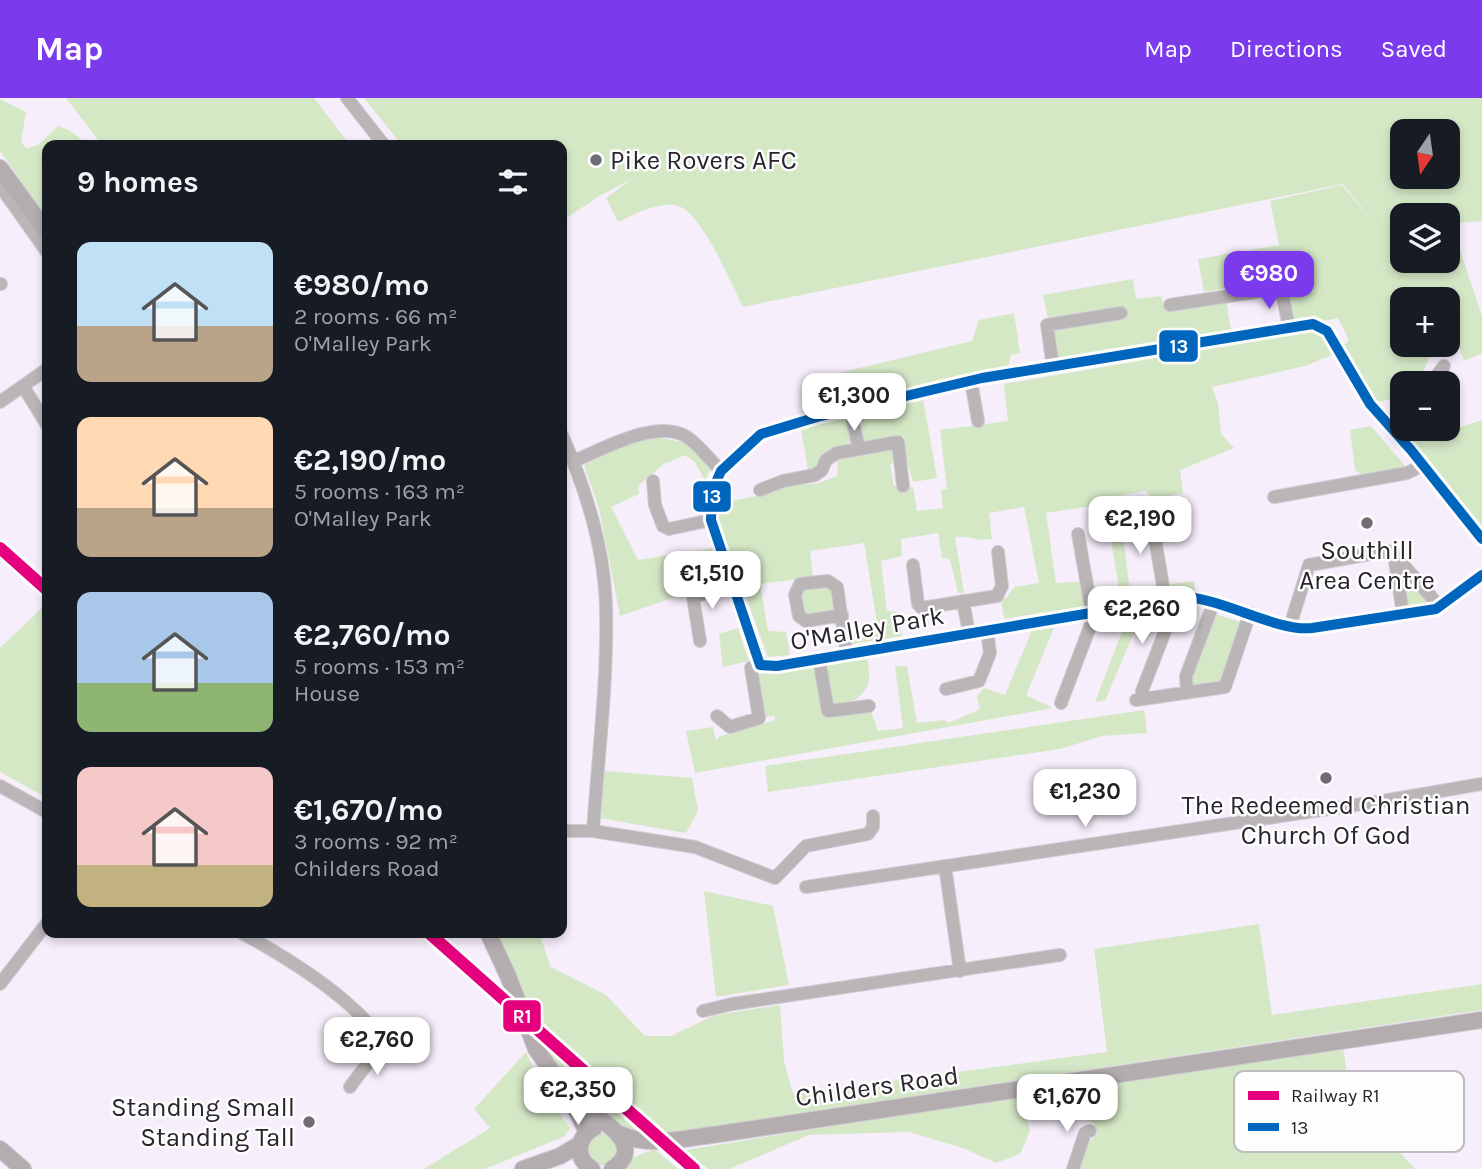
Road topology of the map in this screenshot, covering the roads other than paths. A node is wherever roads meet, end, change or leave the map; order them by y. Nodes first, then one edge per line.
1 (346, 98) edge
2 (380, 140) edge
3 (0, 167) edge
4 (0, 186) edge
5 (42, 225) edge
6 (42, 245) edge
7 (1170, 305) dead end
8 (1121, 313) dead end
9 (1289, 327) junction
10 (1444, 366) dead end
11 (1053, 367) junction
12 (1440, 371) edge
13 (42, 373) edge
14 (971, 381) junction
15 (23, 386) junction
16 (0, 402) edge
17 (850, 409) junction
18 (42, 417) edge
19 (1390, 417) edge
20 (1384, 420) junction
21 (978, 421) dead end
22 (567, 446) edge
23 (859, 449) junction
24 (574, 461) junction
25 (1423, 465) junction
26 (722, 471) junction
27 (653, 481) dead end
28 (902, 486) dead end
29 (760, 490) dead end
30 (1274, 498) dead end
31 (1149, 504) dead end
32 (711, 520) junction
33 (1079, 534) dead end
34 (1482, 539) edge
35 (998, 552) dead end
36 (1394, 554) junction
37 (913, 565) dead end
38 (1482, 575) edge
39 (732, 586) junction
40 (1165, 600) junction
41 (963, 601) junction
42 (1214, 602) junction
43 (1440, 607) junction
44 (1092, 612) junction
45 (1250, 613) junction
46 (842, 615) dead end
47 (1403, 615) junction
48 (1290, 626) junction
49 (987, 630) junction
50 (969, 633) junction
51 (700, 641) dead end
52 (847, 654) junction
53 (819, 659) junction
54 (760, 665) junction
55 (946, 689) dead end
56 (1187, 692) junction
57 (1061, 703) dead end
58 (870, 706) dead end
59 (717, 716) dead end
60 (1482, 784) edge
61 (0, 786) edge
62 (42, 809) edge
63 (873, 816) dead end
64 (567, 831) edge
65 (593, 831) junction
66 (945, 866) junction
67 (806, 887) dead end
68 (42, 929) edge
69 (251, 938) edge
70 (490, 938) edge
71 (1060, 955) dead end
72 (960, 971) junction
73 (0, 984) edge
74 (703, 1011) dead end
75 (1482, 1020) edge
76 (350, 1087) dead end
77 (570, 1097) junction
78 (615, 1131) junction
79 (1090, 1131) dead end
80 (583, 1138) junction
81 (653, 1142) junction
82 (0, 1149) edge
83 (541, 1164) junction
84 (617, 1164) edge
85 (589, 1167) edge
86 (23, 1169) edge
87 (523, 1169) edge
88 (1073, 1169) edge

1 - 2 street
3 - 5 main road
4 - 6 street
7 - 9 street
8 - 11 street
9 - 11 street, O'Malley Park
9 - 20 street, O'Malley Park
10 - 12 street
11 - 14 street, O'Malley Park
13 - 15 street
14 - 17 street, O'Malley Park
14 - 21 street
15 - 16 street
15 - 18 street
17 - 23 street
17 - 26 street, O'Malley Park
19 - 20 street
20 - 25 street, O'Malley Park
22 - 24 street
23 - 28 street
23 - 29 street
24 - 26 street
24 - 65 street
25 - 30 street
25 - 34 street, O'Malley Park
26 - 32 street, O'Malley Park
27 - 32 street
31 - 40 street
32 - 39 street, O'Malley Park
33 - 44 street
35 - 41 street
36 - 43 street
36 - 47 street
36 - 48 street
37 - 41 street
38 - 43 street, O'Malley Park
39 - 51 street
39 - 54 street, O'Malley Park
40 - 42 street, O'Malley Park
40 - 44 street, O'Malley Park
40 - 56 street
41 - 50 street
42 - 45 street, O'Malley Park
42 - 56 street
43 - 47 street, O'Malley Park
44 - 49 street, O'Malley Park
44 - 57 street
45 - 48 street, O'Malley Park
45 - 56 street
46 - 52 street
47 - 48 street, O'Malley Park
49 - 50 street, O'Malley Park
49 - 55 street
50 - 52 street, O'Malley Park
52 - 53 street, O'Malley Park
53 - 54 street, O'Malley Park
53 - 58 street
54 - 59 street
60 - 66 street
61 - 62 street
63 - 65 street
64 - 65 street
66 - 67 street
66 - 72 street
68 - 73 street
69 - 76 street
70 - 77 main road
71 - 72 street
72 - 74 street
75 - 81 main road, Childers Road
77 - 78 main road
77 - 80 main road
78 - 80 main road
78 - 81 main road, Childers Road
78 - 84 main road
79 - 88 street
80 - 83 main road
80 - 85 main road
81 - 84 main road, Childers Road
82 - 86 main road
83 - 85 main road
83 - 87 main road

